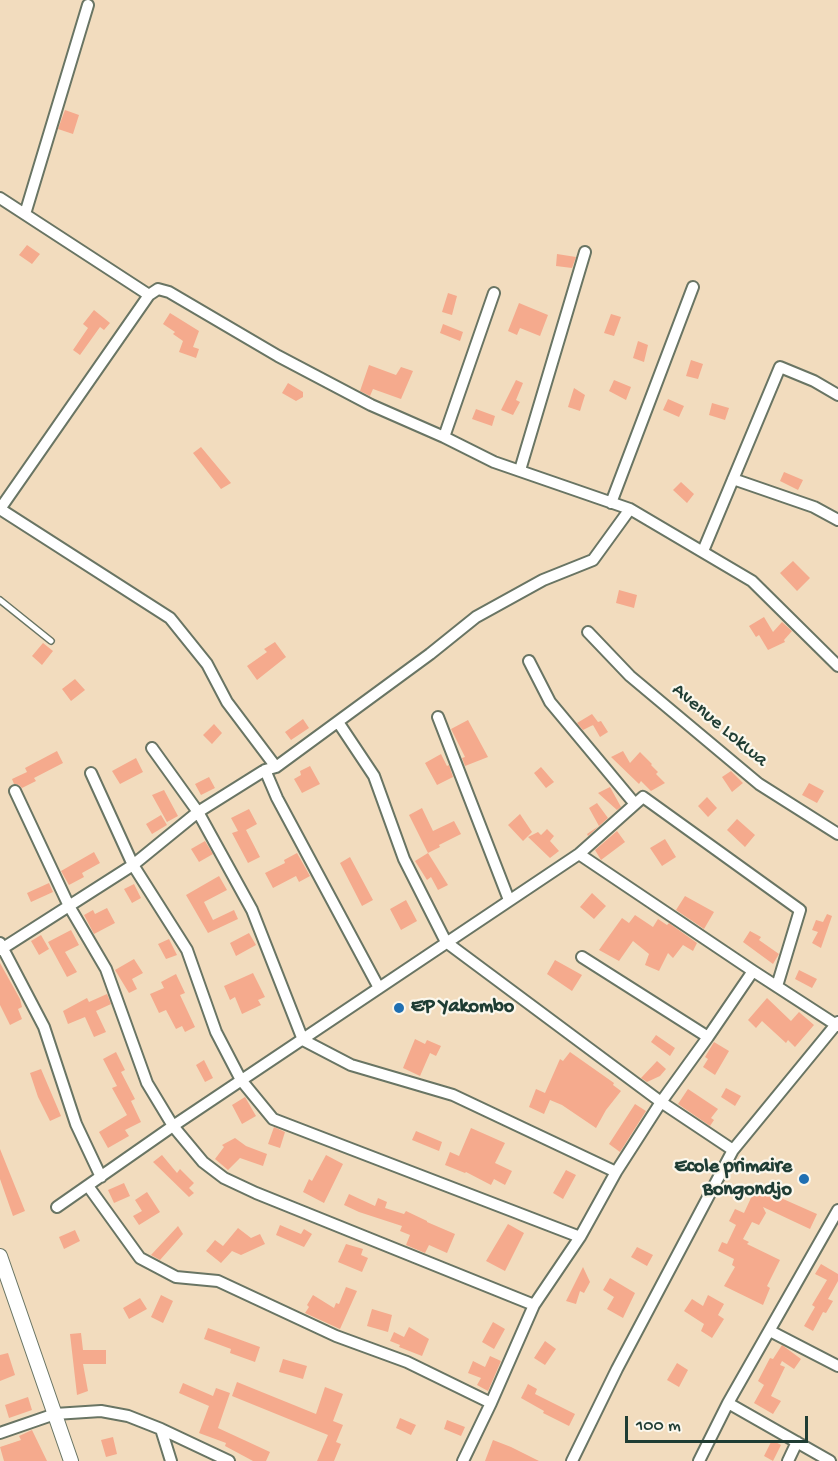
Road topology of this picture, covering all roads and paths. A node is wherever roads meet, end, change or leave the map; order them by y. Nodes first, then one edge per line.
1 (88, 5) dead end
2 (0, 198) edge
3 (25, 214) junction
4 (585, 252) dead end
5 (693, 287) dead end
6 (494, 293) dead end
7 (149, 295) junction
8 (838, 395) edge
9 (444, 437) junction
10 (520, 470) junction
11 (733, 479) junction
12 (611, 503) junction
13 (0, 509) edge
14 (630, 509) junction
15 (838, 520) edge
16 (703, 551) junction
17 (0, 600) edge
18 (588, 632) dead end
19 (51, 641) dead end
20 (529, 661) dead end
21 (838, 666) edge
22 (438, 717) dead end
23 (338, 722) junction
24 (152, 748) dead end
25 (270, 769) junction
26 (91, 773) dead end
27 (15, 791) dead end
28 (635, 804) junction
29 (198, 812) junction
30 (838, 834) edge
31 (579, 854) junction
32 (133, 865) junction
33 (509, 900) junction
34 (69, 906) junction
35 (446, 942) junction
36 (1, 947) edge
37 (582, 957) dead end
38 (753, 971) junction
39 (777, 986) junction
40 (379, 988) junction
41 (837, 1024) edge
42 (708, 1037) junction
43 (303, 1040) junction
44 (241, 1080) junction
45 (661, 1102) junction
46 (173, 1126) junction
47 (733, 1150) junction
48 (616, 1172) junction
49 (101, 1177) junction
50 (88, 1186) junction
51 (57, 1207) dead end
52 (838, 1210) edge
53 (580, 1237) junction
54 (0, 1256) edge
55 (534, 1305) junction
56 (770, 1331) junction
57 (838, 1366) edge
58 (491, 1403) junction
59 (728, 1403) junction
60 (55, 1414) junction
61 (161, 1429) junction
62 (0, 1433) edge
63 (797, 1442) junction
64 (71, 1461) edge
65 (171, 1461) edge
66 (229, 1461) edge
67 (463, 1461) edge
68 (572, 1461) edge
69 (699, 1461) edge
70 (788, 1461) edge
71 (830, 1461) edge

1 - 3 street
2 - 3 street
3 - 7 street
4 - 10 street
5 - 12 street
6 - 9 street
7 - 9 street
7 - 13 street
8 - 11 street
9 - 10 street
10 - 12 street
11 - 15 street
11 - 16 street
12 - 14 street
13 - 25 street
14 - 16 street
14 - 23 street
16 - 21 street
17 - 19 lane
18 - 30 street, Avenue Lokwa
20 - 28 street
22 - 33 street
23 - 25 street
23 - 35 street
24 - 29 street
25 - 29 street
25 - 40 street
26 - 32 street
27 - 34 street
28 - 31 street
28 - 39 street
29 - 32 street
29 - 43 street
31 - 33 street
31 - 38 street
32 - 34 street
32 - 44 street
33 - 35 street
34 - 36 street
34 - 46 street
35 - 40 street
35 - 45 street
36 - 49 street
37 - 42 street
38 - 39 street
38 - 42 street
39 - 41 street
40 - 43 street
41 - 47 street
42 - 45 street
43 - 44 street
43 - 48 street
44 - 46 street
44 - 53 street
45 - 47 street
45 - 48 street
46 - 49 street
46 - 55 street
47 - 68 street
48 - 53 street
49 - 50 street
50 - 51 street
50 - 58 street
52 - 56 street
53 - 55 street
54 - 60 street
55 - 58 street
56 - 57 street
56 - 59 street
58 - 67 street
59 - 63 street
59 - 69 street
60 - 61 street
60 - 62 street
60 - 64 street
61 - 65 street
61 - 66 street
63 - 70 street
63 - 71 street

